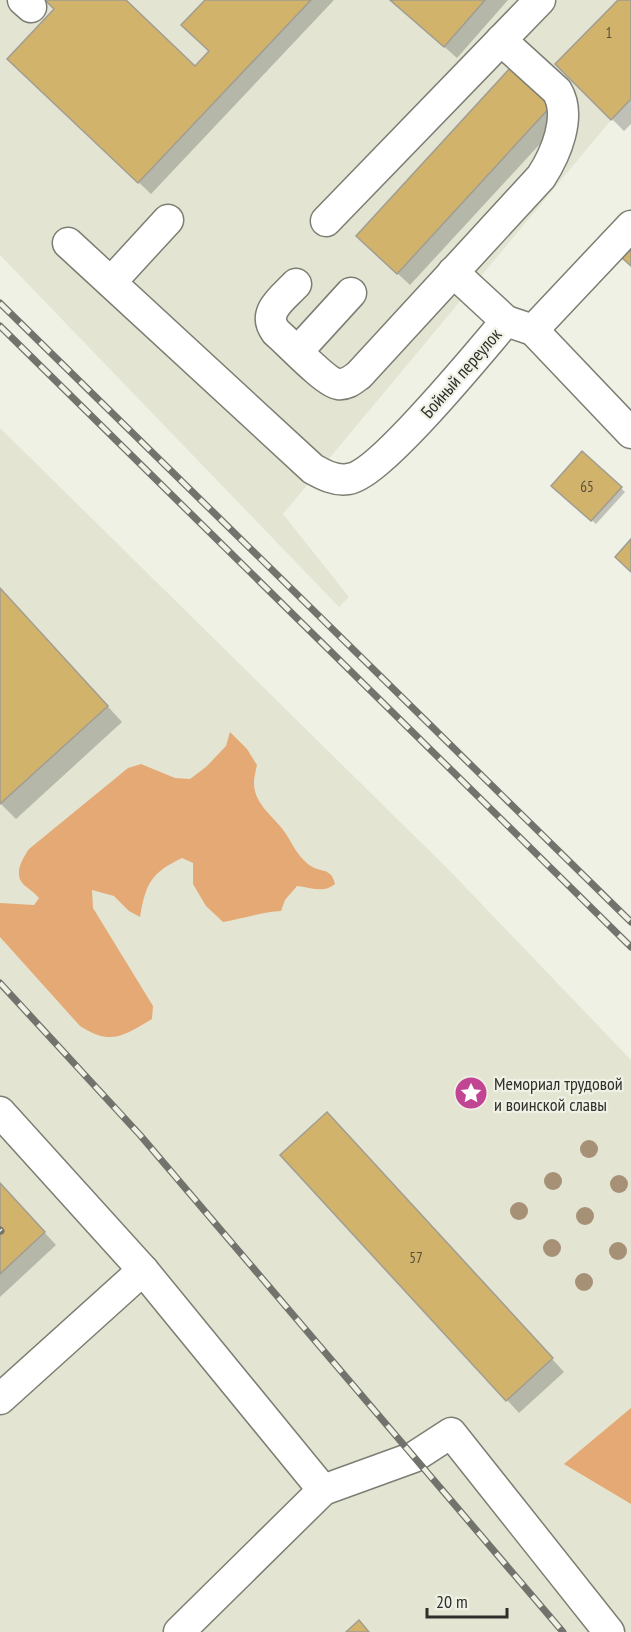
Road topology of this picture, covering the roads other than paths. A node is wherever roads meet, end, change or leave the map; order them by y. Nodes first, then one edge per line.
1 (540, 0) edge
2 (501, 40) junction
3 (168, 220) dead end
4 (326, 221) dead end
5 (631, 226) edge
6 (68, 243) dead end
7 (453, 272) junction
8 (111, 282) junction
9 (296, 284) dead end
10 (351, 293) dead end
11 (520, 326) junction
12 (298, 351) junction
13 (631, 433) edge
14 (0, 1112) edge
15 (143, 1269) junction
16 (0, 1398) edge
17 (323, 1490) junction
18 (179, 1632) edge
19 (609, 1632) edge

1 - 2 street
2 - 4 street
2 - 7 street
3 - 8 street
5 - 11 street, Бойный переулок
6 - 8 street
7 - 11 street
7 - 12 street
8 - 11 street, Бойный переулок
9 - 12 street
10 - 12 street
11 - 13 street
14 - 15 street
15 - 16 street
15 - 17 street
17 - 18 street
17 - 19 street

